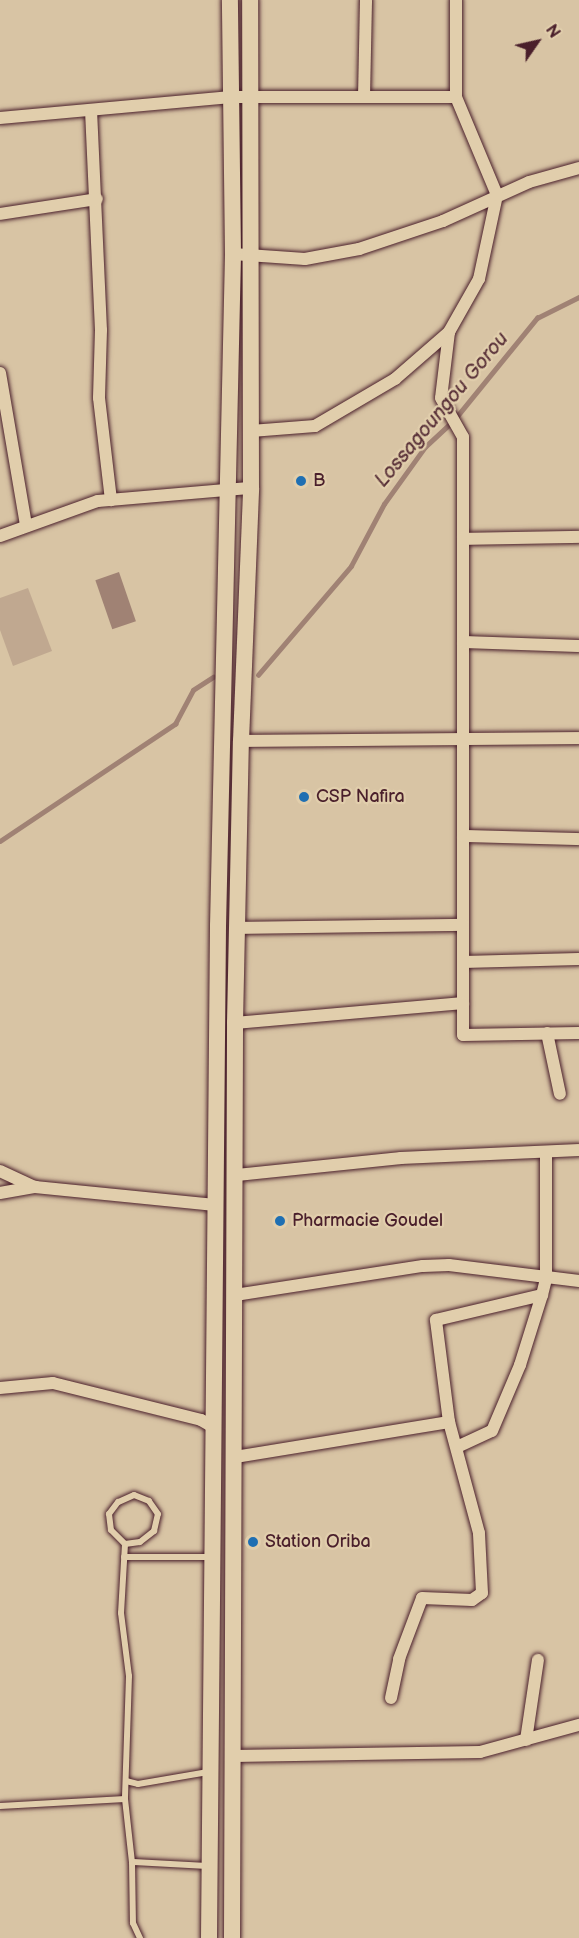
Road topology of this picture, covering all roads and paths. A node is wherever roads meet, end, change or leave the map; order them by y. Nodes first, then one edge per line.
1 (230, 0) edge
2 (250, 0) edge
3 (366, 0) edge
4 (456, 0) edge
5 (456, 96) junction
6 (231, 97) junction
7 (364, 97) junction
8 (250, 98) junction
9 (91, 110) junction
10 (0, 118) edge
11 (579, 168) edge
12 (497, 195) junction
13 (97, 199) junction
14 (0, 214) edge
15 (233, 254) junction
16 (252, 255) junction
17 (449, 332) junction
18 (0, 373) edge
19 (251, 431) junction
20 (230, 488) junction
21 (251, 488) junction
22 (111, 500) junction
23 (26, 525) junction
24 (0, 536) edge
25 (579, 537) edge
26 (463, 539) junction
27 (463, 642) junction
28 (579, 645) edge
29 (579, 738) edge
30 (463, 739) junction
31 (241, 741) junction
32 (463, 836) junction
33 (579, 839) edge
34 (463, 925) junction
35 (237, 928) junction
36 (579, 958) edge
37 (463, 962) junction
38 (463, 1003) junction
39 (236, 1023) junction
40 (547, 1033) junction
41 (579, 1033) edge
42 (560, 1094) dead end
43 (579, 1150) edge
44 (546, 1152) junction
45 (0, 1171) edge
46 (237, 1175) junction
47 (35, 1187) junction
48 (0, 1193) edge
49 (214, 1205) junction
50 (546, 1279) junction
51 (579, 1281) edge
52 (235, 1294) junction
53 (542, 1295) junction
54 (0, 1388) edge
55 (448, 1422) junction
56 (213, 1427) junction
57 (457, 1447) junction
58 (235, 1457) junction
59 (125, 1544) junction
60 (124, 1557) junction
61 (213, 1557) junction
62 (538, 1660) dead end
63 (391, 1698) dead end
64 (579, 1725) edge
65 (526, 1740) junction
66 (233, 1756) junction
67 (212, 1771) junction
68 (126, 1781) junction
69 (125, 1799) junction
70 (0, 1806) edge
71 (132, 1862) junction
72 (209, 1866) junction
73 (140, 1938) edge
74 (209, 1938) edge
75 (232, 1938) edge

1 - 6 main road
2 - 8 main road
3 - 7 street
4 - 5 street
5 - 7 street
5 - 12 street
6 - 8 street
6 - 9 street
6 - 15 main road
7 - 8 street
8 - 16 main road
9 - 10 street
9 - 13 street
11 - 12 street
12 - 16 street
12 - 17 street
13 - 14 street
13 - 22 street
15 - 16 street
15 - 20 main road
16 - 19 main road
17 - 19 street
17 - 26 street
18 - 23 street
19 - 21 main road
20 - 21 street
20 - 22 street
20 - 49 main road
21 - 31 main road
22 - 23 street
23 - 24 street
25 - 26 street
26 - 27 street
27 - 28 street
27 - 30 street
29 - 30 street
30 - 31 street
30 - 32 street
31 - 35 main road
32 - 33 street
32 - 34 street
34 - 35 street
34 - 37 street
35 - 39 main road
36 - 37 street
37 - 38 street
38 - 39 street
38 - 40 street
39 - 46 main road
40 - 41 street
40 - 42 street
43 - 44 street
44 - 46 street
44 - 50 street
45 - 47 street
46 - 52 main road
47 - 48 street
47 - 49 street
49 - 56 main road
50 - 51 street
50 - 52 street
50 - 53 street
52 - 58 main road
53 - 55 street
53 - 57 street
54 - 56 street
55 - 57 street
55 - 58 street
56 - 61 main road
57 - 63 street
58 - 66 main road
59 - 59 lane
59 - 60 lane
60 - 61 lane
60 - 68 lane
61 - 67 main road
62 - 65 street
64 - 65 street
65 - 66 street
66 - 75 main road
67 - 68 lane
67 - 72 main road
68 - 69 lane
69 - 70 lane
69 - 71 lane
71 - 72 lane
71 - 73 lane
72 - 74 main road

